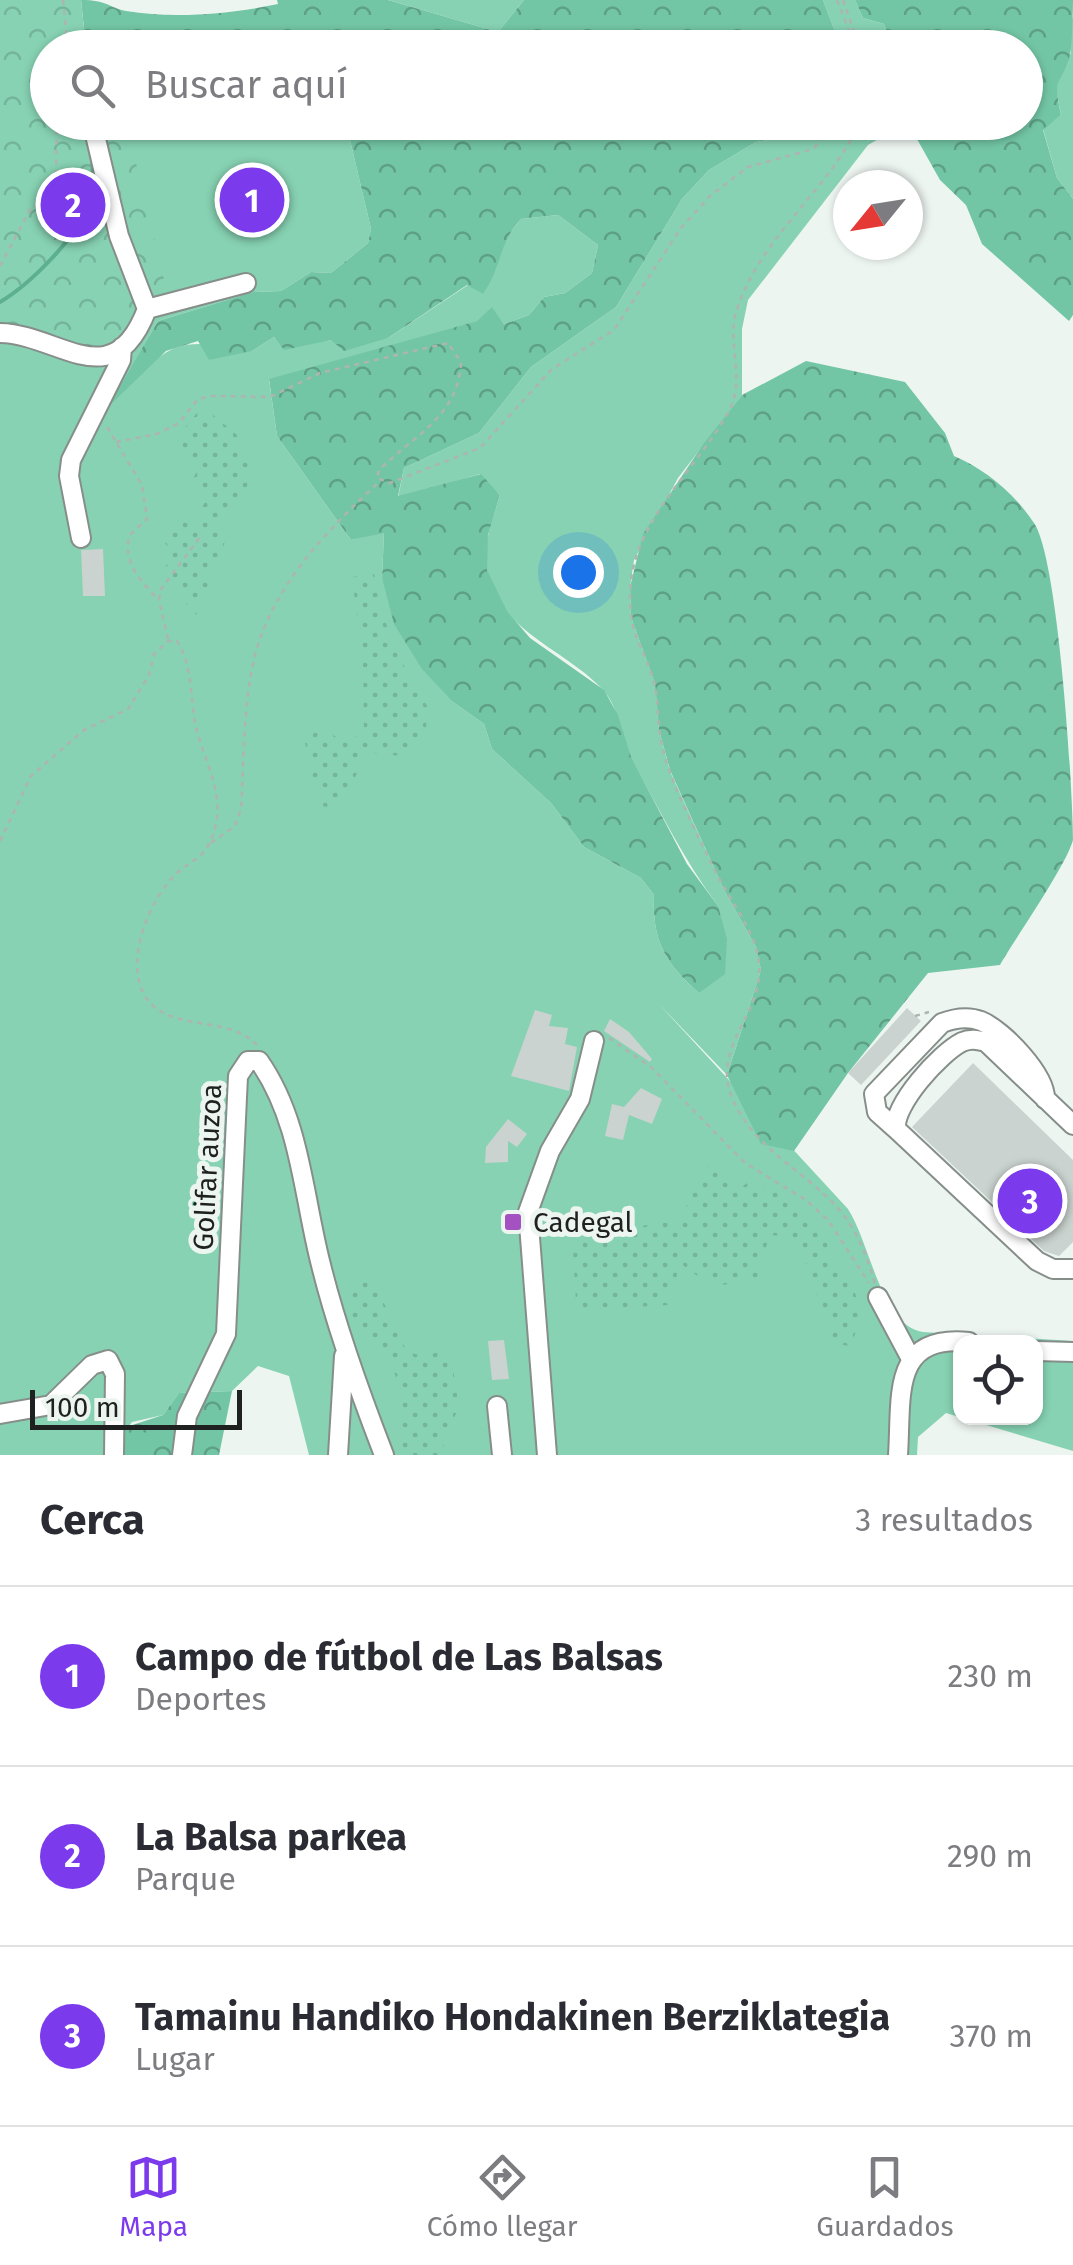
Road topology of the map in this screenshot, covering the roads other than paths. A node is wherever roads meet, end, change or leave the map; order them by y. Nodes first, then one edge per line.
1 (96, 140) edge
2 (246, 283) dead end
3 (147, 309) junction
4 (0, 334) edge
5 (122, 348) junction
6 (81, 538) dead end
7 (594, 1041) road end
8 (1045, 1098) junction
9 (1073, 1126) edge
10 (896, 1130) junction
11 (1073, 1269) edge
12 (878, 1296) road end
13 (953, 1340) edge
14 (345, 1349) junction
15 (1043, 1350) edge
16 (1073, 1352) edge
17 (910, 1358) junction
18 (497, 1406) dead end
19 (0, 1414) edge
20 (114, 1455) edge
21 (182, 1455) edge
22 (338, 1455) edge
23 (384, 1455) edge
24 (502, 1455) edge
25 (547, 1455) edge
26 (898, 1455) edge

1 - 3 street
2 - 3 street
3 - 5 street
4 - 5 street
5 - 6 street
7 - 25 street
8 - 9 street
8 - 10 street
8 - 10 street
10 - 11 street
12 - 17 street
13 - 17 street
14 - 21 street, Golifar auzoa
14 - 22 street
14 - 23 street, Golifar auzoa
15 - 16 street
17 - 26 street
18 - 24 street
19 - 20 street

